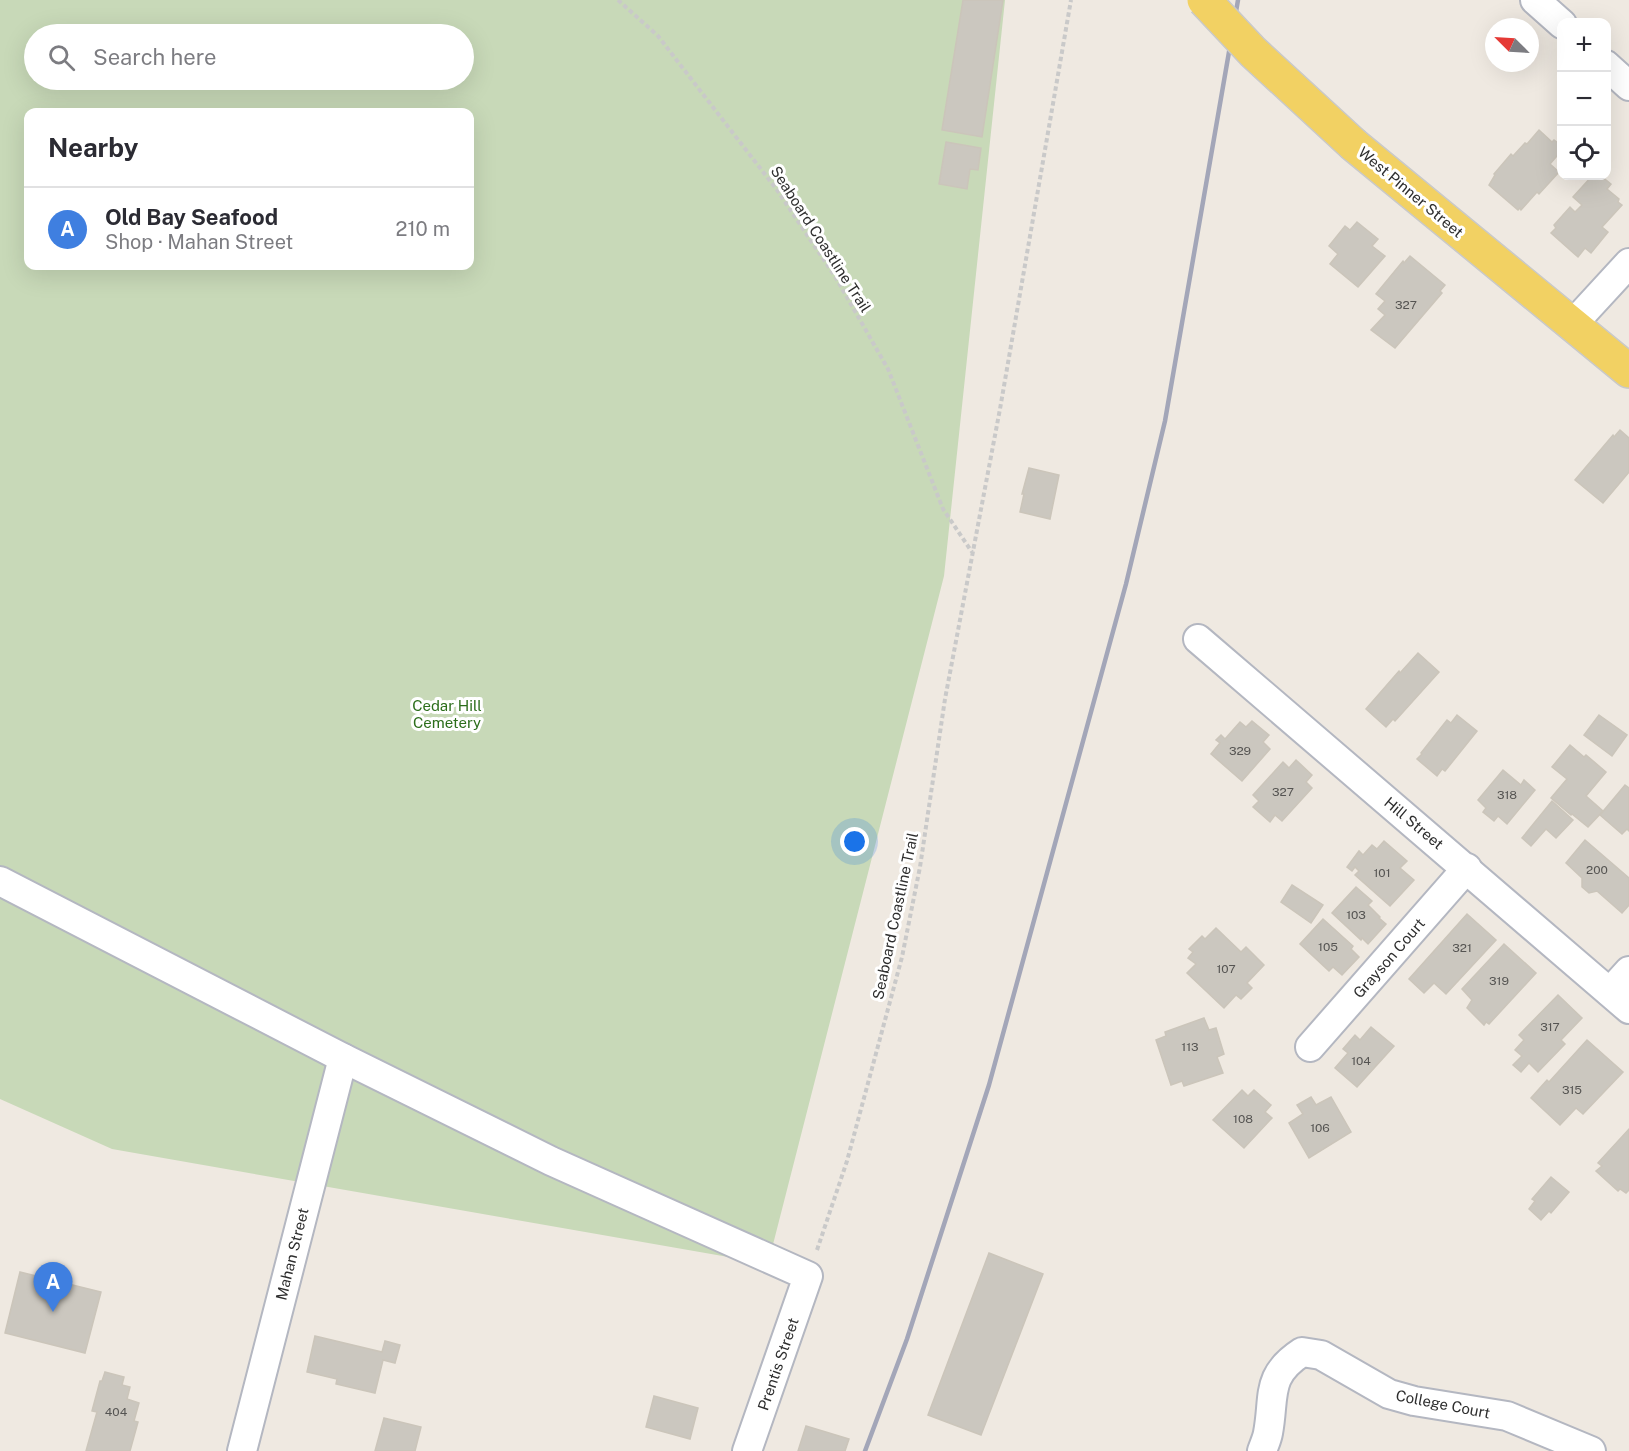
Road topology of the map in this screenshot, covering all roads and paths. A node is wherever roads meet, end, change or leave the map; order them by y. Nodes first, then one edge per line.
1 (618, 0) edge
2 (1071, 0) edge
3 (1204, 0) edge
4 (1535, 0) edge
5 (1557, 20) edge
6 (1611, 70) edge
7 (1629, 86) edge
8 (1629, 263) edge
9 (1572, 325) junction
10 (1629, 371) edge
11 (973, 553) junction
12 (1198, 639) dead end
13 (1467, 868) junction
14 (0, 881) edge
15 (1629, 971) edge
16 (1619, 1000) edge
17 (1310, 1047) dead end
18 (343, 1058) junction
19 (808, 1276) junction
20 (242, 1451) edge
21 (747, 1451) edge
22 (1262, 1451) edge
23 (1591, 1451) edge

1 - 11 path, Seaboard Coastline Trail
2 - 11 path, Seaboard Coastline Trail
3 - 9 main road, West Pinner Street, bridge
4 - 5 street
6 - 7 street
8 - 9 street
9 - 10 main road, West Pinner Street
11 - 19 path, Seaboard Coastline Trail
12 - 13 street, Hill Street
13 - 16 street, Hill Street
13 - 17 street, Grayson Court
14 - 18 street
15 - 16 street
18 - 19 street
18 - 20 street, Mahan Street
19 - 21 street, Prentis Street
22 - 23 street, College Court

